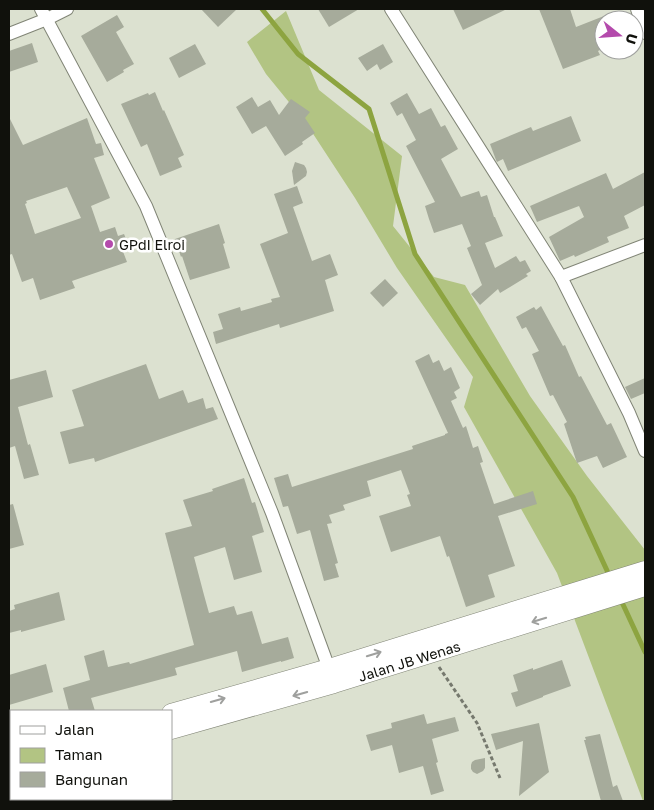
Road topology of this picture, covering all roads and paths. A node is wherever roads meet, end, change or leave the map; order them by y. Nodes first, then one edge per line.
1 (67, 9) edge
2 (390, 9) edge
3 (637, 9) edge
4 (44, 14) edge
5 (645, 33) edge
6 (9, 34) edge
7 (645, 245) edge
8 (560, 277) junction
9 (645, 451) edge
10 (645, 570) edge
11 (620, 587) junction
12 (645, 587) edge
13 (511, 620) junction
14 (431, 654) junction
15 (332, 676) junction
16 (172, 713) edge
17 (172, 730) edge
18 (500, 778) dead end

1 - 4 street
2 - 8 street
3 - 5 street
4 - 6 street
4 - 15 street
7 - 8 street
8 - 9 street
10 - 11 main road, Jalan JB Wenas
11 - 12 main road, Jalan JB Wenas
11 - 13 main road, Jalan JB Wenas
13 - 14 main road, Jalan JB Wenas
15 -> 13 main road, Jalan JB Wenas
14 - 15 main road, Jalan JB Wenas
14 - 18 path
16 -> 15 main road, Jalan JB Wenas
15 -> 17 main road, Jalan JB Wenas

